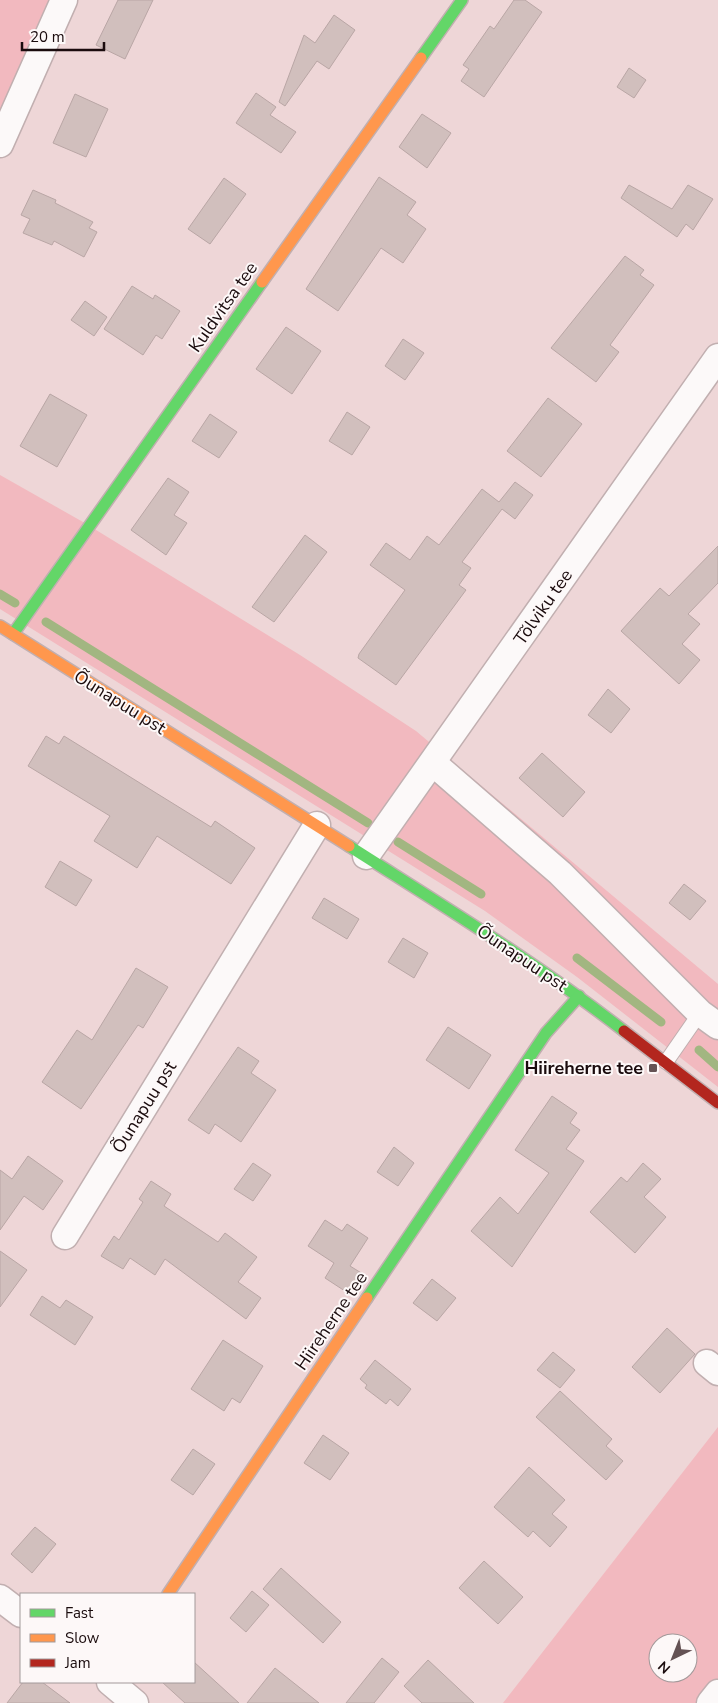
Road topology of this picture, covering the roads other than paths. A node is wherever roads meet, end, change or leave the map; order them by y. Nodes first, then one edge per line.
1 (64, 0) edge
2 (462, 0) edge
3 (0, 144) edge
4 (716, 364) edge
5 (0, 626) edge
6 (13, 634) junction
7 (433, 763) junction
8 (317, 825) junction
9 (366, 856) junction
10 (579, 996) junction
11 (709, 1020) edge
12 (666, 1062) junction
13 (718, 1104) edge
14 (65, 1236) dead end
15 (169, 1593) edge
16 (0, 1598) edge
17 (20, 1613) edge
18 (111, 1683) edge
19 (718, 1693) edge
20 (135, 1703) edge
21 (710, 1703) edge

1 - 3 street
2 - 6 street, Kuldvitsa tee
4 - 7 street, Tõlviku tee
5 - 6 street, Õunapuu pst
6 - 8 street, Õunapuu pst
7 - 9 street, Tõlviku tee
7 - 11 street
8 - 9 street, Õunapuu pst
8 - 14 street, Õunapuu pst
9 - 10 street, Õunapuu pst
10 - 12 street, Õunapuu pst
10 - 15 street, Hiireherne tee
11 - 12 lane
12 - 13 street, Õunapuu pst
16 - 17 street
18 - 20 street
19 - 21 street

